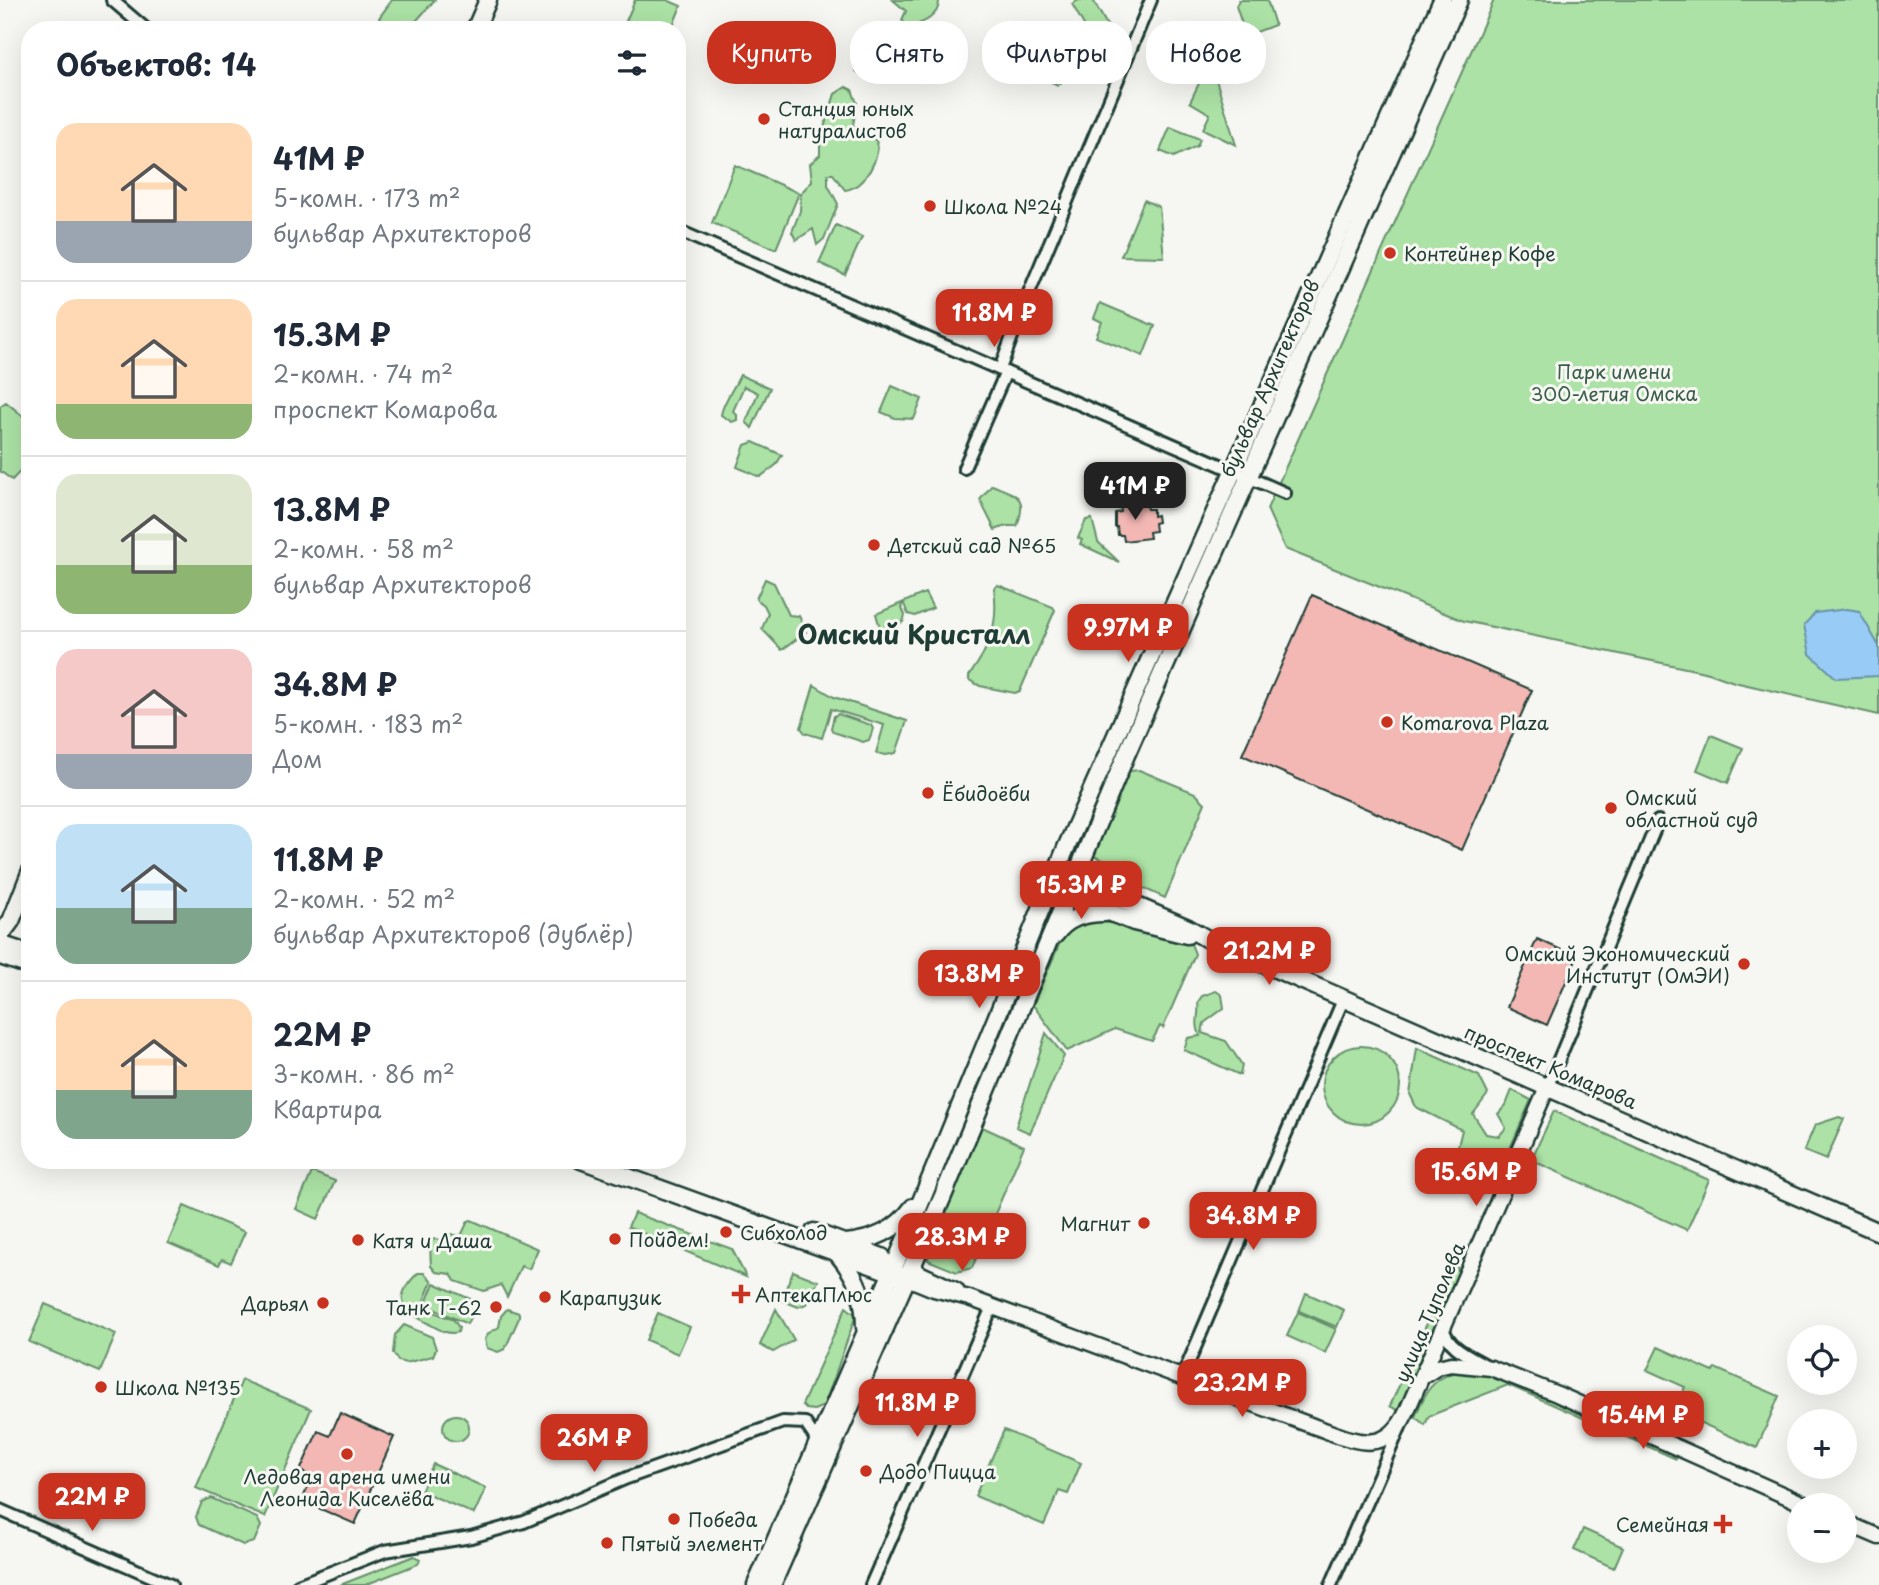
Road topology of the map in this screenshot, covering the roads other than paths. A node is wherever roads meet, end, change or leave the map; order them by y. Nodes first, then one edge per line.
1 (112, 0) edge
2 (488, 0) edge
3 (1151, 0) edge
4 (1442, 0) edge
5 (1459, 0) edge
6 (136, 21) edge
7 (479, 21) edge
8 (686, 234) edge
9 (1003, 370) junction
10 (964, 468) dead end
11 (1241, 474) junction
12 (1286, 493) dead end
13 (1658, 821) dead end
14 (1057, 872) junction
15 (1074, 879) junction
16 (1050, 888) junction
17 (21, 895) edge
18 (1067, 895) junction
19 (1108, 913) junction
20 (0, 936) edge
21 (1206, 939) junction
22 (0, 944) edge
23 (1045, 948) junction
24 (21, 951) edge
25 (0, 956) edge
26 (21, 963) edge
27 (1343, 1000) junction
28 (1547, 1088) junction
29 (608, 1169) edge
30 (634, 1169) edge
31 (926, 1188) junction
32 (1879, 1232) edge
33 (841, 1247) junction
34 (901, 1270) junction
35 (992, 1307) junction
36 (1443, 1328) junction
37 (864, 1335) junction
38 (1491, 1368) junction
39 (1182, 1378) junction
40 (1421, 1378) junction
41 (832, 1409) junction
42 (804, 1422) junction
43 (1400, 1427) junction
44 (1371, 1443) junction
45 (816, 1446) junction
46 (1385, 1464) junction
47 (1787, 1497) edge
48 (0, 1510) edge
49 (1857, 1528) edge
50 (1879, 1537) edge
51 (171, 1585) edge
52 (298, 1585) edge
53 (755, 1585) edge
54 (772, 1585) edge
55 (871, 1585) edge
56 (1331, 1585) edge

1 - 6 street
2 - 7 main road
3 - 9 street
4 - 11 main road, бульвар Архитекторов
5 - 11 main road, бульвар Архитекторов
8 - 9 street
9 - 10 street
9 - 11 street
11 - 12 street
11 - 14 main road, бульвар Архитекторов
11 - 15 main road, бульвар Архитекторов
13 - 28 street, улица Туполева
14 - 15 main road, проспект Комарова
14 - 16 main road, бульвар Архитекторов
15 - 18 main road, бульвар Архитекторов
15 - 21 main road, проспект Комарова
16 - 18 main road, проспект Комарова
16 - 31 main road, бульвар Архитекторов
17 - 20 main road
18 - 19 main road, проспект Комарова
18 - 23 main road, бульвар Архитекторов
19 - 21 main road, проспект Комарова
19 - 23 main road
21 - 27 main road, проспект Комарова
22 - 24 main road
23 - 34 main road, бульвар Архитекторов
25 - 26 main road
27 - 28 main road, проспект Комарова
27 - 39 street
28 - 32 main road, проспект Комарова
28 - 36 street, улица Туполева
29 - 33 main road
30 - 33 main road
31 - 33 main road
31 - 34 main road, бульвар Архитекторов
33 - 34 main road
33 - 37 main road
34 - 35 street
34 - 37 main road, бульвар Архитекторов
34 - 54 main road, бульвар Архитекторов
35 - 39 street
35 - 55 street
36 - 38 street
36 - 40 street, улица Туполева
37 - 41 main road, бульвар Архитекторов
38 - 40 street
38 - 47 street
39 - 44 street
40 - 43 street, улица Туполева
41 - 42 street
41 - 45 main road, бульвар Архитекторов
42 - 45 street
42 - 52 street
43 - 44 street
43 - 46 street, улица Туполева
44 - 46 street
45 - 53 main road, бульвар Архитекторов
46 - 56 street, улица Туполева
48 - 51 street
49 - 50 street

